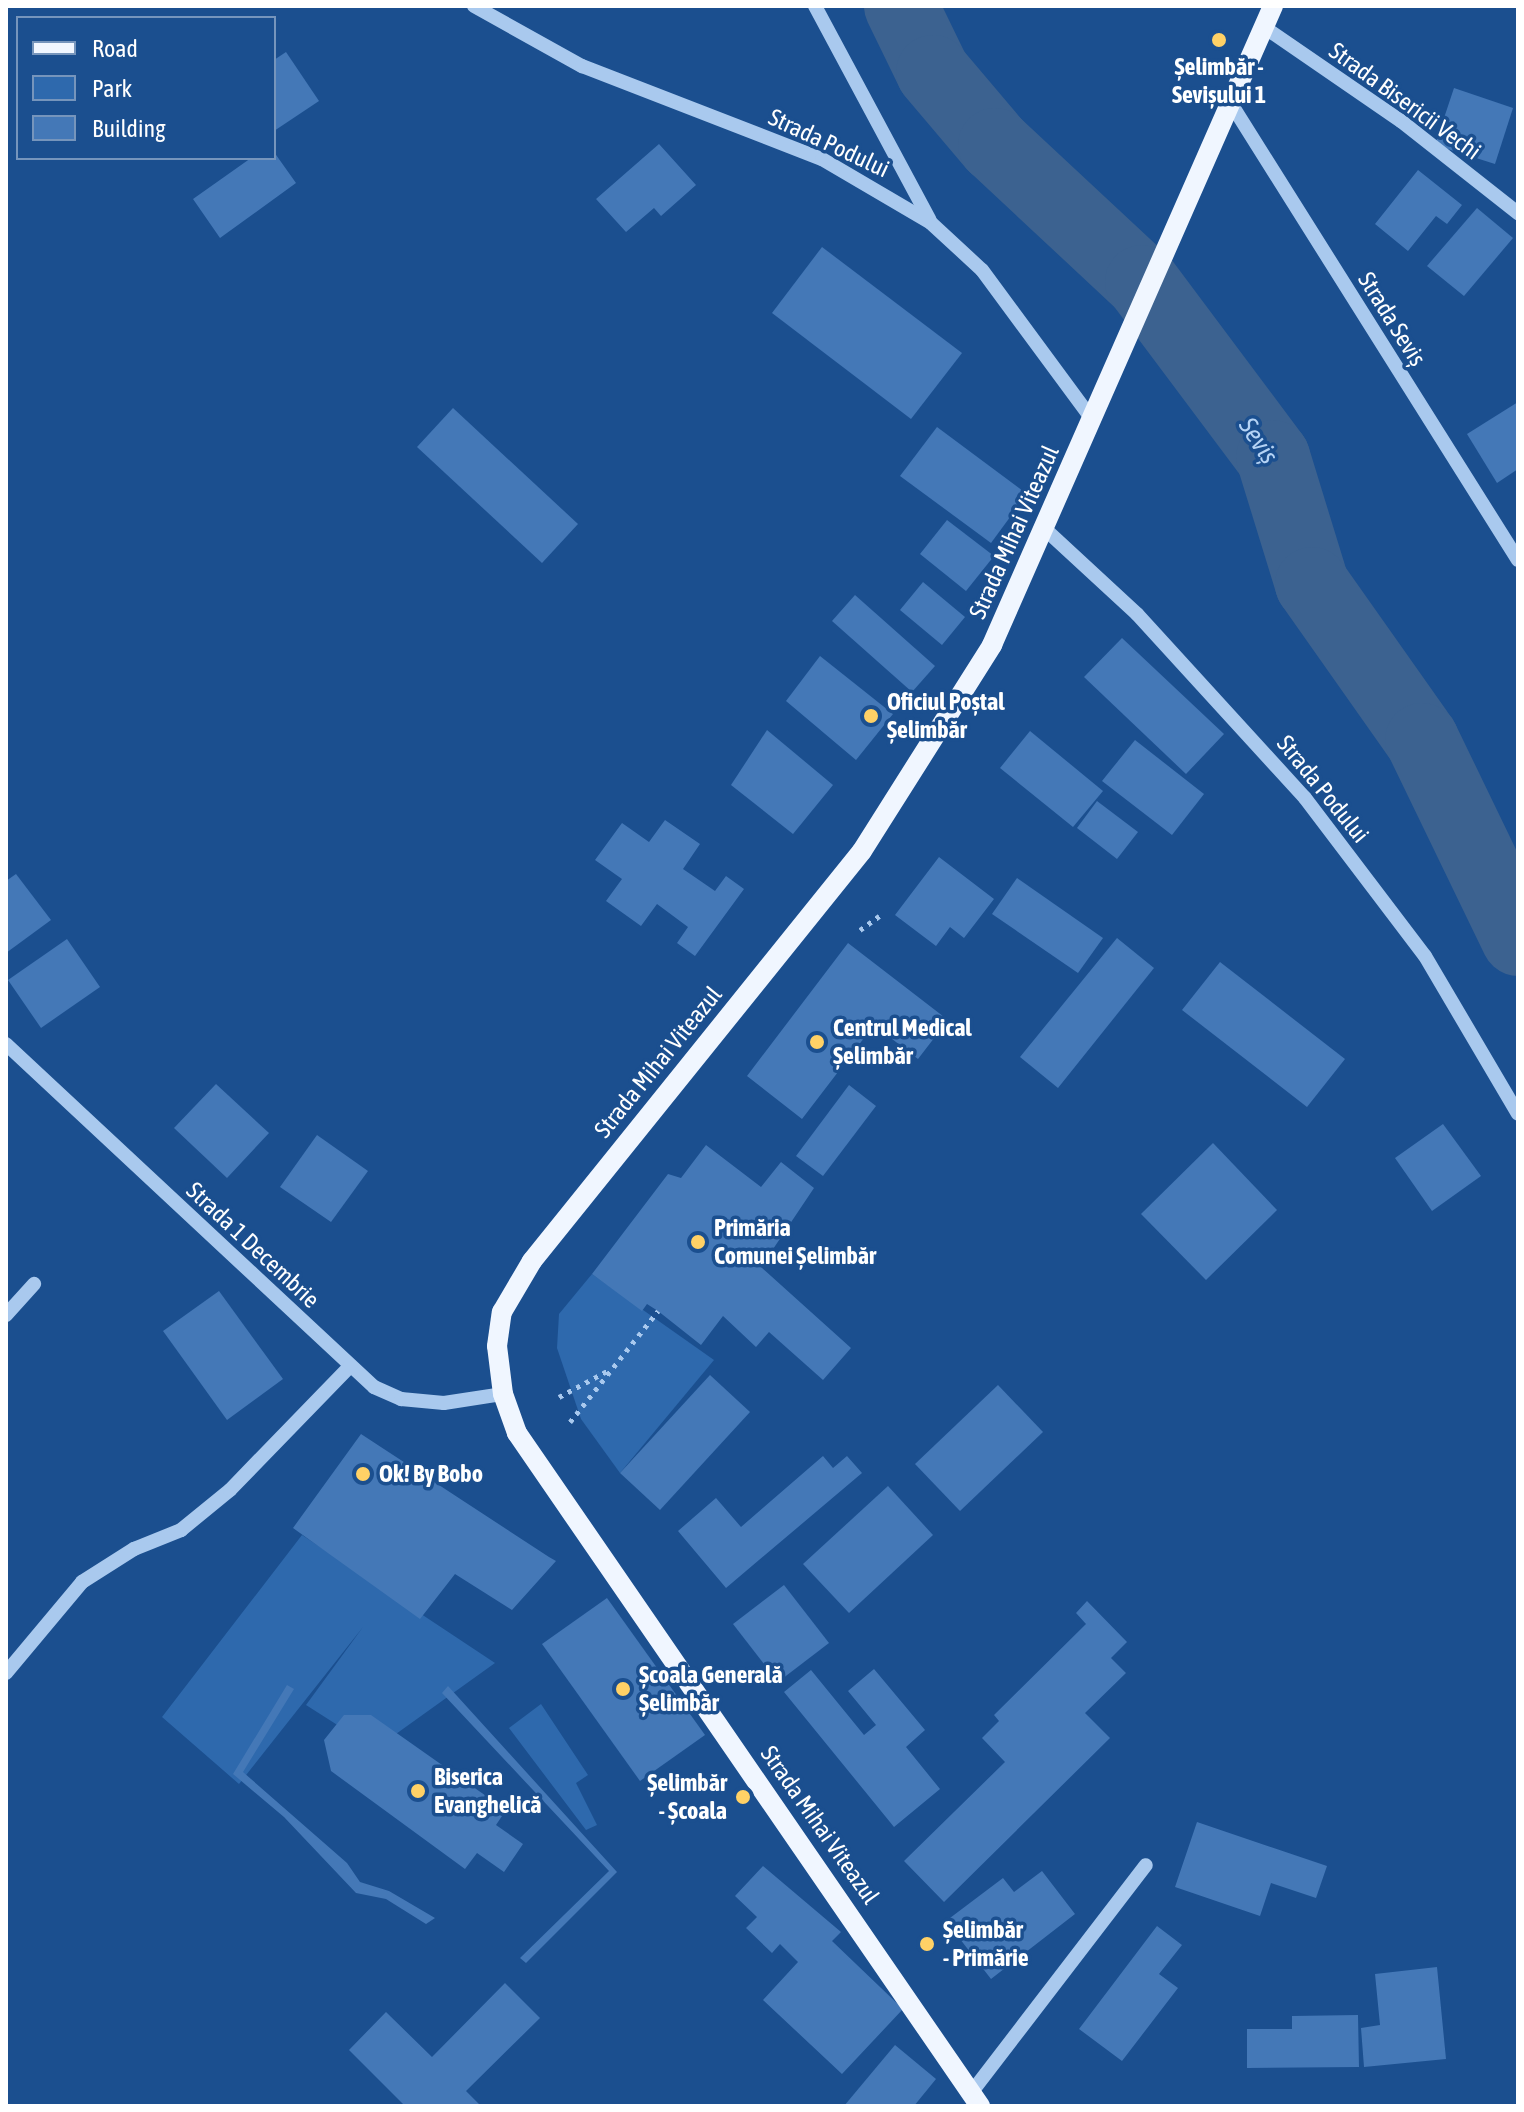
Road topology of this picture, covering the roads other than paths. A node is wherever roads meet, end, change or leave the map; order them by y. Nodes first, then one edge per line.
1 (474, 6) edge
2 (815, 6) edge
3 (1273, 6) edge
4 (1264, 27) junction
5 (1230, 102) junction
6 (1518, 213) edge
7 (931, 223) junction
8 (1092, 419) junction
9 (1046, 530) junction
10 (1518, 560) edge
11 (6, 1044) edge
12 (1518, 1114) edge
13 (34, 1284) dead end
14 (6, 1315) edge
15 (350, 1366) junction
16 (503, 1394) junction
17 (6, 1673) edge
18 (1146, 1865) dead end
19 (976, 2100) edge

1 - 7 street, Strada Podului
2 - 7 street
3 - 4 main road, Strada Mihai Viteazul
4 - 5 main road, Strada Mihai Viteazul
4 - 6 street, Strada Bisericii Vechi
5 - 8 main road, Strada Mihai Viteazul
5 - 10 street, Strada Seviș
7 - 8 street, Strada Podului
8 - 9 main road, Strada Mihai Viteazul
9 - 12 street, Strada Podului
9 - 16 main road, Strada Mihai Viteazul
11 - 15 street, Strada 1 Decembrie
13 - 14 street
15 - 16 street, Strada 1 Decembrie
15 - 17 street
16 - 19 main road, Strada Mihai Viteazul
18 - 19 street

